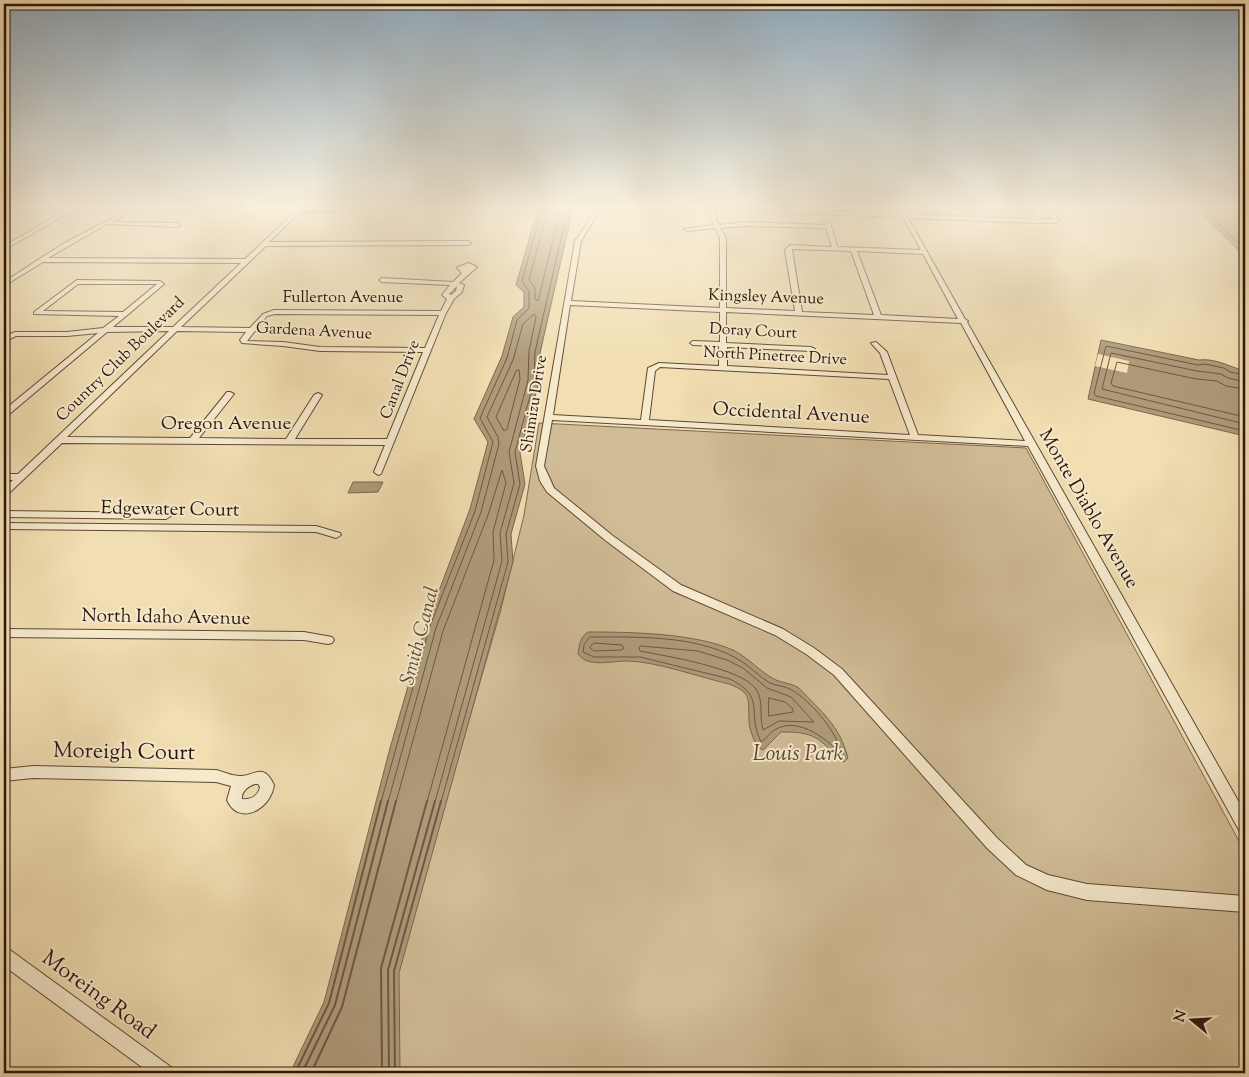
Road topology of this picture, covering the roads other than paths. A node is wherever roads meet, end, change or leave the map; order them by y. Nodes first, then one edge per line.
1 (45, 258) edge
2 (251, 258) edge
3 (575, 258) edge
4 (723, 258) edge
5 (789, 258) edge
6 (857, 258) edge
7 (929, 258) edge
8 (42, 260) junction
9 (248, 261) junction
10 (465, 273) dead end
11 (382, 280) dead end
12 (4, 284) edge
13 (458, 287) junction
14 (567, 303) junction
15 (722, 310) junction
16 (442, 313) junction
17 (799, 313) junction
18 (125, 314) junction
19 (878, 317) junction
20 (965, 321) junction
21 (106, 330) junction
22 (175, 330) junction
23 (252, 330) junction
24 (4, 340) edge
25 (693, 343) dead end
26 (874, 343) dead end
27 (722, 345) junction
28 (811, 349) dead end
29 (427, 350) junction
30 (723, 369) junction
31 (892, 377) junction
32 (230, 394) dead end
33 (318, 394) dead end
34 (4, 414) edge
35 (548, 417) junction
36 (645, 423) junction
37 (915, 438) junction
38 (60, 440) junction
39 (192, 441) junction
40 (289, 441) junction
41 (391, 442) junction
42 (1031, 444) junction
43 (378, 472) dead end
44 (4, 477) edge
45 (21, 477) junction
46 (4, 493) edge
47 (4, 514) edge
48 (166, 516) dead end
49 (4, 526) edge
50 (336, 536) dead end
51 (4, 633) edge
52 (328, 640) dead end
53 (4, 775) edge
54 (242, 783) dead end
55 (1245, 827) edge
56 (1245, 904) edge
57 (4, 956) edge
58 (165, 1073) edge

1 - 8 street
2 - 9 street, Country Club Boulevard
3 - 14 street, Shimizu Drive
4 - 15 street
5 - 17 street
6 - 19 street
7 - 20 street, Monte Diablo Avenue
8 - 9 street
8 - 12 street
9 - 22 street, Country Club Boulevard
10 - 13 street, Canal Drive
11 - 13 street
13 - 16 street, Canal Drive
14 - 15 street, Kingsley Avenue
14 - 35 street, Shimizu Drive
15 - 17 street, Kingsley Avenue
15 - 27 street
16 - 23 street, Fullerton Avenue
16 - 29 street, Canal Drive
17 - 19 street, Kingsley Avenue
18 - 18 street
18 - 21 street
19 - 20 street, Kingsley Avenue
20 - 42 street, Monte Diablo Avenue
21 - 22 street, Gardena Avenue
21 - 24 street, Gardena Avenue
21 - 34 street
22 - 23 street, Gardena Avenue
22 - 38 street, Country Club Boulevard
23 - 29 street, Gardena Avenue
25 - 27 street, Doray Court
26 - 31 street
27 - 28 street, Doray Court
27 - 30 street
29 - 41 street, Canal Drive
30 - 31 street, North Pinetree Drive
30 - 36 street, North Pinetree Drive
31 - 37 street
32 - 39 street
33 - 40 street
35 - 36 street, Occidental Avenue
35 - 56 street, Shimizu Drive
36 - 37 street, Occidental Avenue
37 - 42 street, Occidental Avenue
38 - 39 street, Oregon Avenue
38 - 45 street, Country Club Boulevard
39 - 40 street, Oregon Avenue
40 - 41 street, Oregon Avenue
41 - 43 street, Canal Drive
42 - 55 street, Monte Diablo Avenue
44 - 45 street
45 - 46 street, Country Club Boulevard
47 - 48 street
49 - 50 street, Edgewater Court
51 - 52 street, North Idaho Avenue
53 - 54 street, Moreigh Court
57 - 58 street, Moreing Road

